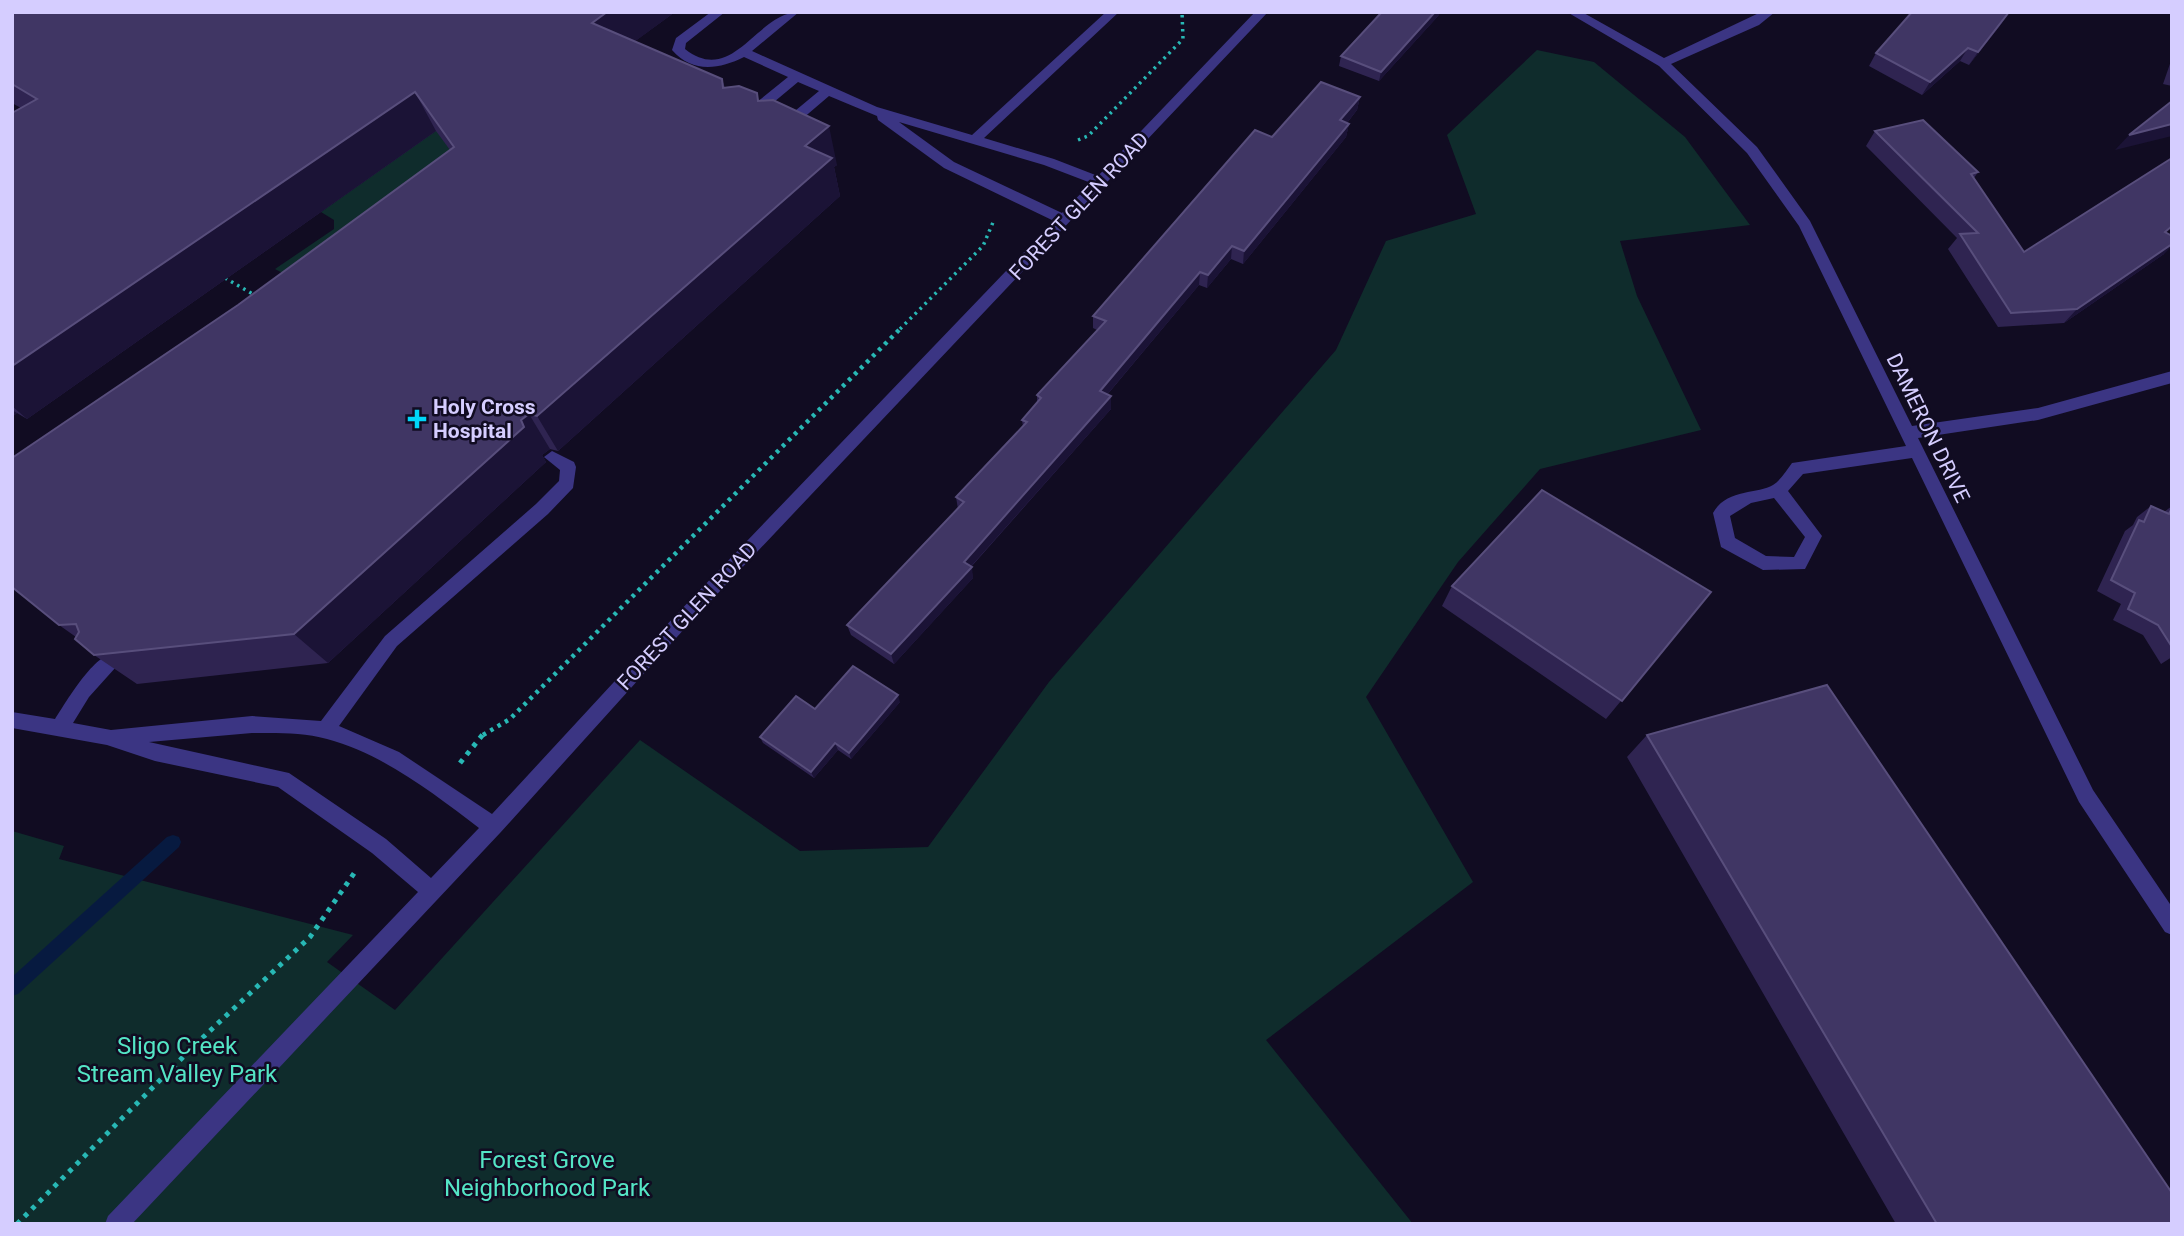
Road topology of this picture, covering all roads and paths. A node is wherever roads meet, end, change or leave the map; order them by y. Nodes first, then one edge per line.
1 (719, 12) edge
2 (793, 12) edge
3 (1113, 12) edge
4 (1182, 12) edge
5 (1262, 12) edge
6 (1573, 12) edge
7 (1769, 12) edge
8 (743, 52) junction
9 (1663, 63) junction
10 (797, 76) junction
11 (828, 90) junction
12 (872, 110) junction
13 (741, 122) edge
14 (775, 135) edge
15 (974, 141) junction
16 (1069, 142) dead end
17 (1101, 182) junction
18 (1065, 220) junction
19 (991, 224) dead end
20 (225, 278) dead end
21 (260, 299) edge
22 (2172, 377) edge
23 (1907, 433) junction
24 (1915, 451) junction
25 (552, 457) dead end
26 (1779, 491) junction
27 (110, 661) edge
28 (12, 720) edge
29 (58, 730) junction
30 (325, 730) junction
31 (484, 733) dead end
32 (107, 737) junction
33 (493, 827) junction
34 (341, 888) dead end
35 (431, 891) junction
36 (2172, 925) edge
37 (17, 1224) edge
38 (116, 1224) edge

1 - 8 street
2 - 8 street
3 - 15 street
4 - 16 path
5 - 17 street, FOREST GLEN ROAD
6 - 9 street, DAMERON DRIVE
7 - 9 street
8 - 10 street
9 - 23 street, DAMERON DRIVE
10 - 11 street
10 - 13 street
11 - 12 street
11 - 14 street
12 - 15 street
12 - 18 street
15 - 17 street
17 - 18 street, FOREST GLEN ROAD
18 - 33 street, FOREST GLEN ROAD
19 - 31 path
20 - 21 path
22 - 23 street
23 - 24 street, DAMERON DRIVE
24 - 26 street
24 - 36 street, DAMERON DRIVE
25 - 30 street
26 - 26 street
27 - 29 street
28 - 29 street
29 - 32 street
30 - 32 street
30 - 33 street
32 - 35 street
33 - 35 street, FOREST GLEN ROAD
34 - 37 path
35 - 38 street, FOREST GLEN ROAD

